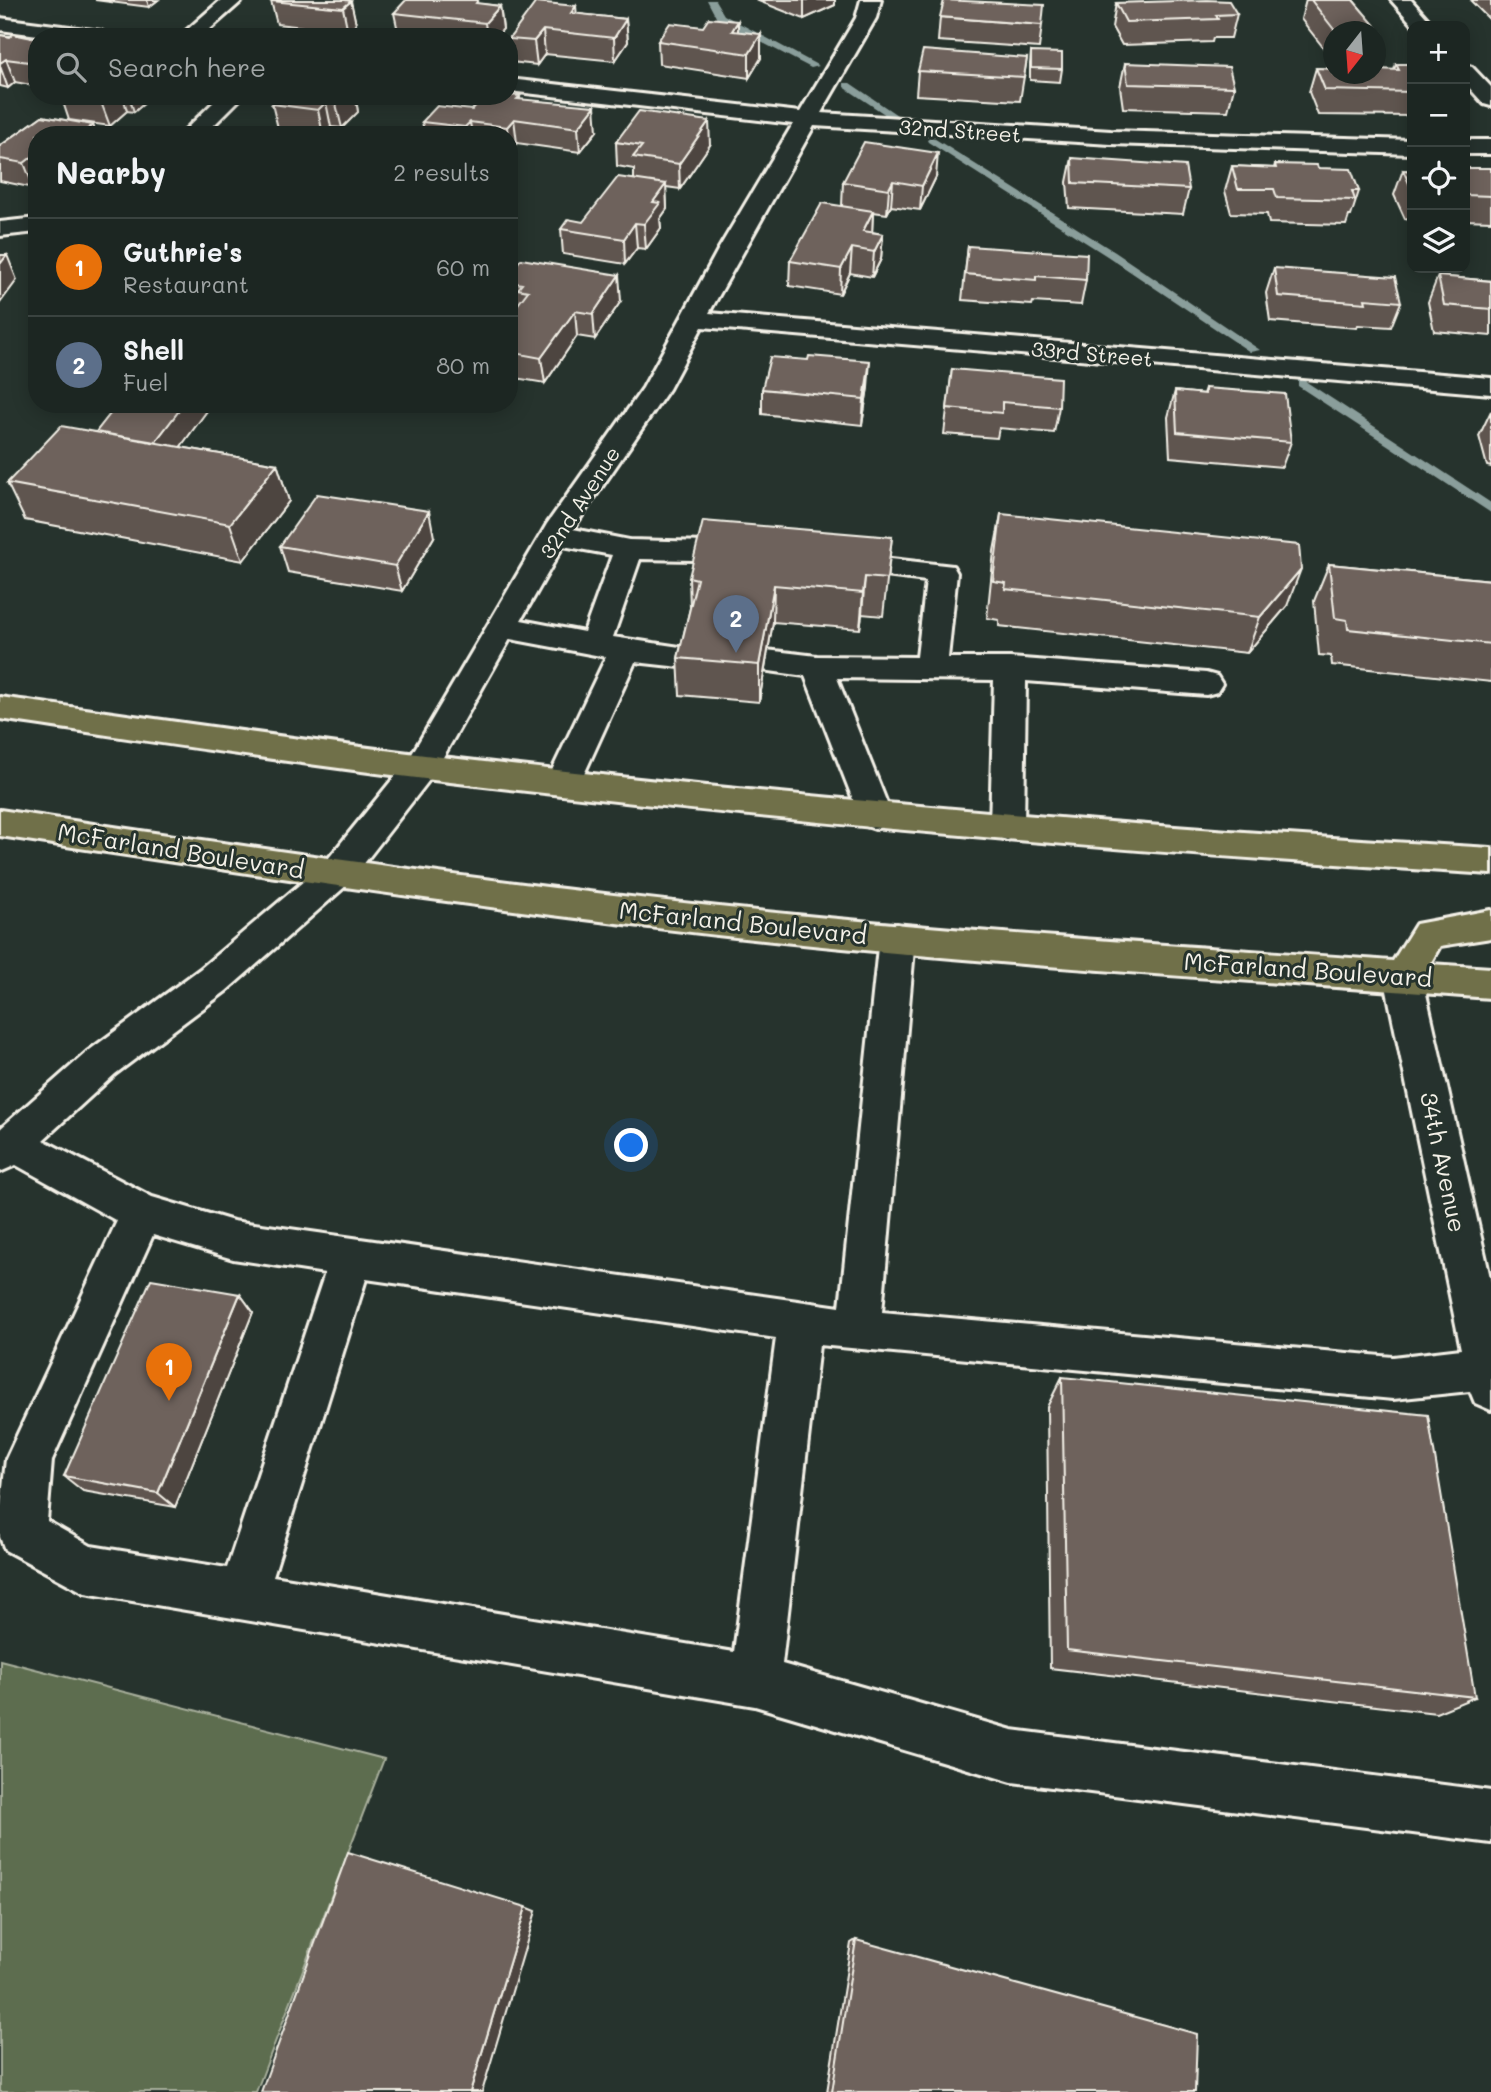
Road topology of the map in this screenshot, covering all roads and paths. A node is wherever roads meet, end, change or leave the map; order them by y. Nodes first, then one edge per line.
1 (233, 0) edge
2 (872, 0) edge
3 (1401, 0) edge
4 (1420, 21) edge
5 (0, 24) edge
6 (31, 28) edge
7 (200, 28) edge
8 (1470, 77) edge
9 (518, 86) edge
10 (1491, 100) edge
11 (223, 105) edge
12 (806, 119) junction
13 (201, 126) edge
14 (1407, 147) edge
15 (1470, 147) edge
16 (1491, 147) edge
17 (28, 226) edge
18 (0, 229) edge
19 (694, 319) junction
20 (1491, 386) edge
21 (555, 535) junction
22 (629, 549) junction
23 (501, 627) junction
24 (621, 649) junction
25 (689, 656) edge
26 (766, 663) edge
27 (811, 666) junction
28 (931, 668) junction
29 (1010, 670) junction
30 (1206, 684) dead end
31 (0, 708) edge
32 (421, 766) junction
33 (563, 783) junction
34 (875, 816) junction
35 (0, 823) edge
36 (1007, 827) junction
37 (1491, 861) edge
38 (336, 874) junction
39 (1491, 924) edge
40 (897, 938) junction
41 (1403, 976) junction
42 (1491, 983) edge
43 (6, 1148) edge
44 (142, 1213) junction
45 (352, 1256) junction
46 (800, 1322) junction
47 (859, 1330) junction
48 (1490, 1374) edge
49 (242, 1595) junction
50 (755, 1681) junction
51 (1491, 1818) edge

1 - 7 street
2 - 12 street, 32nd Avenue
3 - 4 street
5 - 6 street
8 - 10 street
9 - 12 street, 32nd Street
11 - 13 street
12 - 14 street, 32nd Street
12 - 19 street, 32nd Avenue
15 - 16 street
17 - 18 street
19 - 20 street, 33rd Street
19 - 21 street, 32nd Avenue
21 - 22 street
21 - 23 street, 32nd Avenue
22 - 24 street
22 - 28 street
23 - 24 street
23 - 32 street, 32nd Avenue
24 - 25 street
24 - 33 street
26 - 27 street
27 - 28 street
27 - 34 street
28 - 29 street
29 - 30 street
29 - 36 street
31 - 32 highway
32 - 33 highway
32 - 38 street, 32nd Avenue
33 - 34 highway
34 - 36 highway
35 - 38 highway, McFarland Boulevard
36 - 37 highway
38 - 40 highway, McFarland Boulevard
38 - 43 street, 32nd Avenue
39 - 41 highway
40 - 41 highway, McFarland Boulevard
40 - 47 street
41 - 42 highway, McFarland Boulevard
41 - 48 street, 34th Avenue
43 - 44 street
44 - 45 street
44 - 49 street
45 - 46 street
45 - 49 street
46 - 47 street
46 - 50 street
47 - 48 street
49 - 50 street
50 - 51 street

